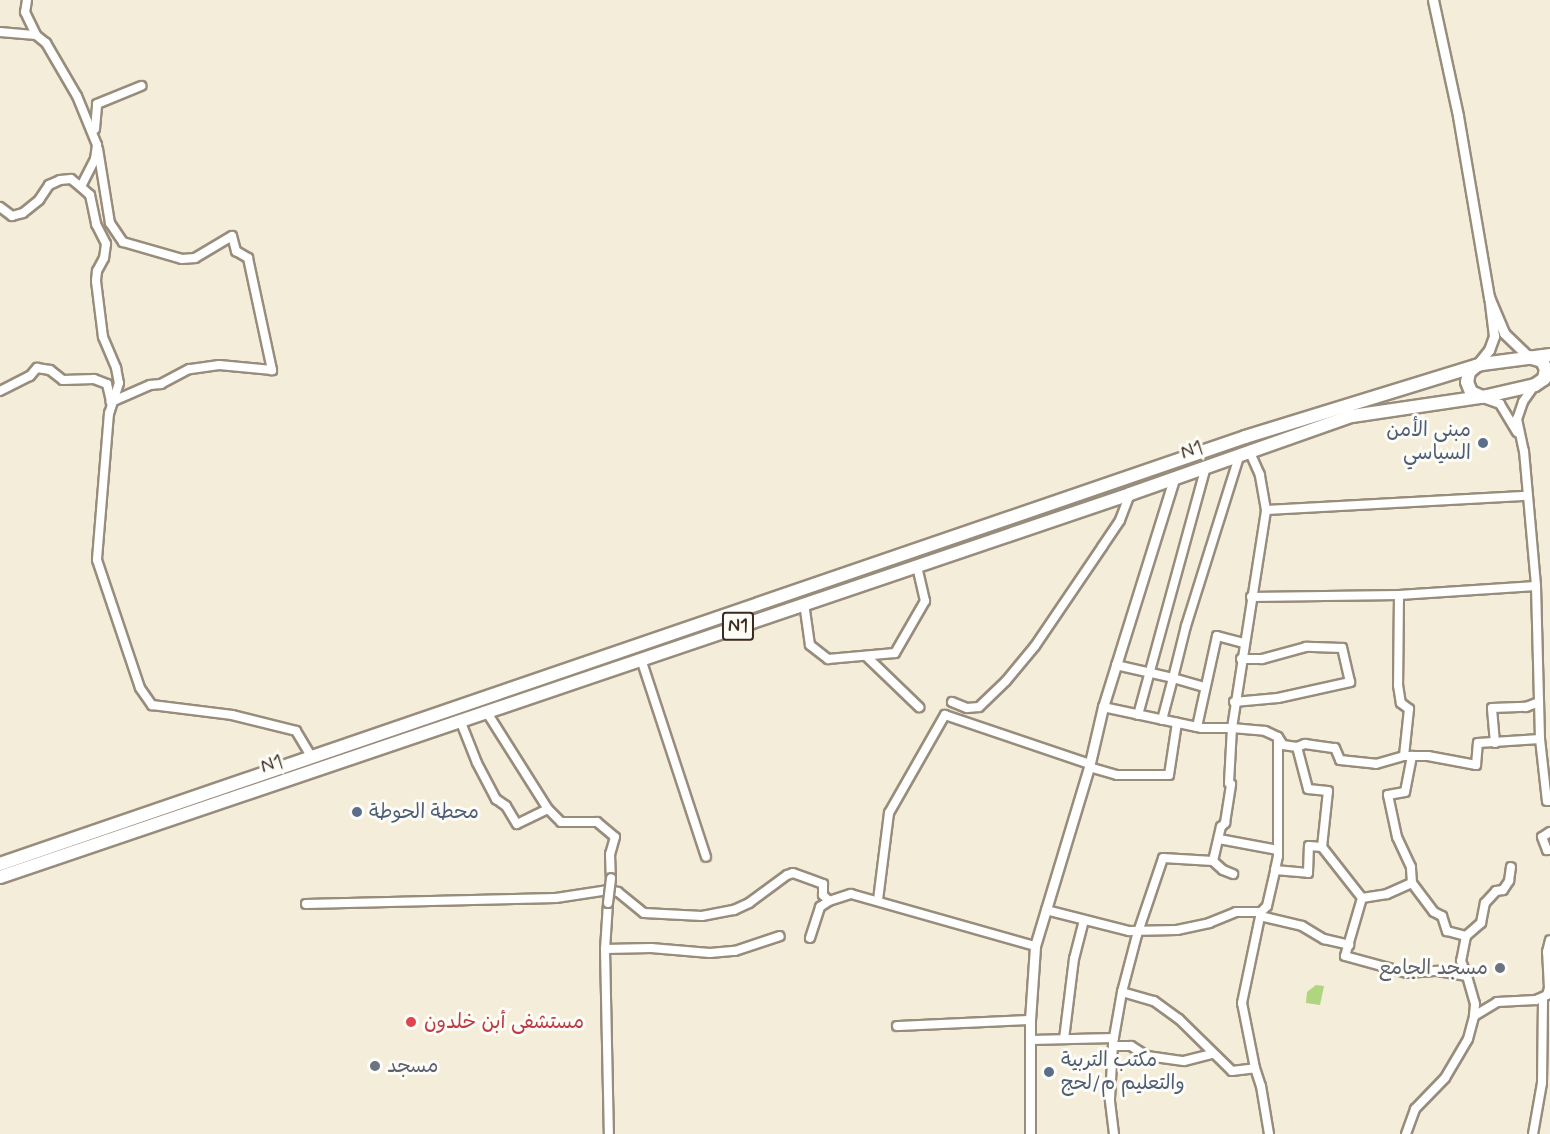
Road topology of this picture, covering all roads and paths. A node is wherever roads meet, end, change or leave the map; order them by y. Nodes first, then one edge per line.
1 (27, 0) edge
2 (1433, 0) edge
3 (2, 33) edge
4 (36, 35) junction
5 (141, 86) dead end
6 (97, 145) junction
7 (81, 187) junction
8 (0, 207) edge
9 (1489, 297) junction
10 (1550, 355) edge
11 (1529, 357) junction
12 (1476, 366) junction
13 (1550, 380) edge
14 (1535, 385) junction
15 (0, 391) edge
16 (1482, 397) junction
17 (111, 402) junction
18 (1524, 451) junction
19 (1244, 455) junction
20 (1206, 466) junction
21 (1173, 479) junction
22 (1130, 494) junction
23 (1528, 496) junction
24 (1266, 510) junction
25 (917, 565) junction
26 (1536, 586) junction
27 (1399, 595) junction
28 (1251, 597) junction
29 (804, 603) junction
30 (1244, 643) junction
31 (866, 656) junction
32 (640, 659) junction
33 (1241, 659) junction
34 (1116, 665) junction
35 (1150, 673) junction
36 (1173, 678) junction
37 (1206, 687) junction
38 (952, 702) dead end
39 (1234, 702) junction
40 (1539, 702) junction
41 (919, 707) dead end
42 (1103, 707) junction
43 (486, 711) junction
44 (1138, 715) junction
45 (460, 720) junction
46 (1162, 720) junction
47 (1177, 723) junction
48 (1197, 727) junction
49 (1232, 728) junction
50 (1278, 736) junction
51 (1540, 739) junction
52 (1495, 743) junction
53 (1297, 747) junction
54 (1408, 756) junction
55 (312, 758) junction
56 (1089, 766) junction
57 (1550, 801) edge
58 (548, 809) junction
59 (1550, 832) edge
60 (1219, 839) junction
61 (1322, 847) junction
62 (1278, 850) junction
63 (1550, 850) edge
64 (706, 857) dead end
65 (1213, 861) junction
66 (0, 864) edge
67 (1511, 867) dead end
68 (1275, 870) junction
69 (1233, 874) dead end
70 (0, 877) edge
71 (1412, 883) junction
72 (1362, 898) junction
73 (878, 900) junction
74 (829, 901) junction
75 (306, 904) dead end
76 (1046, 910) junction
77 (1260, 914) junction
78 (1084, 920) junction
79 (1138, 931) junction
80 (780, 936) dead end
81 (1466, 936) junction
82 (810, 938) dead end
83 (1550, 940) edge
84 (1349, 945) junction
85 (1035, 946) junction
86 (605, 949) junction
87 (1467, 976) junction
88 (1122, 992) junction
89 (1543, 998) junction
90 (1474, 1016) junction
91 (1030, 1020) junction
92 (897, 1026) dead end
93 (1064, 1039) junction
94 (1031, 1040) junction
95 (1113, 1042) junction
96 (1212, 1054) junction
97 (1255, 1068) junction
98 (609, 1134) edge
99 (1030, 1134) edge
100 (1114, 1134) edge
101 (1269, 1134) edge
102 (1406, 1134) edge
103 (1533, 1134) edge

1 - 4 street
2 - 9 street
3 - 4 street
4 - 6 street
5 - 6 street
6 - 7 street
6 - 17 street
7 - 8 street
7 - 17 street
9 - 11 street
9 - 12 street
10 - 11 highway, N1
11 - 12 highway, N1
11 - 14 highway
12 - 16 highway
12 - 55 highway, N1
13 - 14 highway
14 - 16 highway, N1
14 - 18 street
15 - 17 street
16 - 18 street
16 - 19 highway, N1 / N1
17 - 55 street
18 - 23 street
19 - 20 highway, N1 / N1
19 - 24 street
19 - 36 street
20 - 21 highway, N1 / N1
20 - 35 street
21 - 22 highway, N1 / N1
21 - 34 street
22 - 25 highway, N1 / N1
22 - 38 street
23 - 24 street
23 - 26 street
24 - 28 street
25 - 29 highway, N1 / N1
25 - 31 street
26 - 27 street
26 - 40 street
27 - 28 street
27 - 54 street
28 - 30 street
29 - 31 street
29 - 32 highway, N1 / N1
30 - 33 street
30 - 37 street
31 - 41 street
32 - 43 highway, N1 / N1
32 - 64 street
33 - 39 street
33 - 39 street
34 - 35 street
34 - 42 street
35 - 36 street
35 - 44 street
36 - 37 street
36 - 46 street
37 - 48 street
39 - 49 street
40 - 51 street
40 - 52 street
42 - 44 street
42 - 56 street
43 - 45 highway, N1 / N1
43 - 58 street
44 - 46 street
45 - 58 street
45 - 70 highway, N1 / N1
46 - 47 street
47 - 48 street
47 - 56 street
48 - 49 street
49 - 50 street
49 - 60 street
50 - 53 street
50 - 62 street
51 - 52 street
51 - 57 street
52 - 54 street
53 - 54 street
53 - 61 street
54 - 71 street
55 - 66 highway, N1
56 - 73 street
56 - 76 street
58 - 86 street, bridge
59 - 63 street
60 - 62 street
60 - 65 street
61 - 68 street
61 - 72 street
62 - 68 street
65 - 69 street
65 - 79 street
67 - 81 street
68 - 77 street
71 - 72 street
71 - 81 street
72 - 84 street
73 - 74 street
73 - 85 street
74 - 75 street
74 - 82 street
76 - 78 street
76 - 85 street
77 - 79 street
77 - 84 street
77 - 97 street
78 - 79 street
78 - 93 street
79 - 88 street
80 - 86 street
81 - 87 street
83 - 89 street
84 - 87 street
85 - 91 street
86 - 98 street
87 - 90 street
88 - 95 street
88 - 96 street
89 - 90 street
89 - 103 street
90 - 102 street
91 - 92 street
91 - 94 street
93 - 94 street
93 - 95 street
94 - 99 street
95 - 96 street
95 - 100 street
96 - 97 street
97 - 101 street

